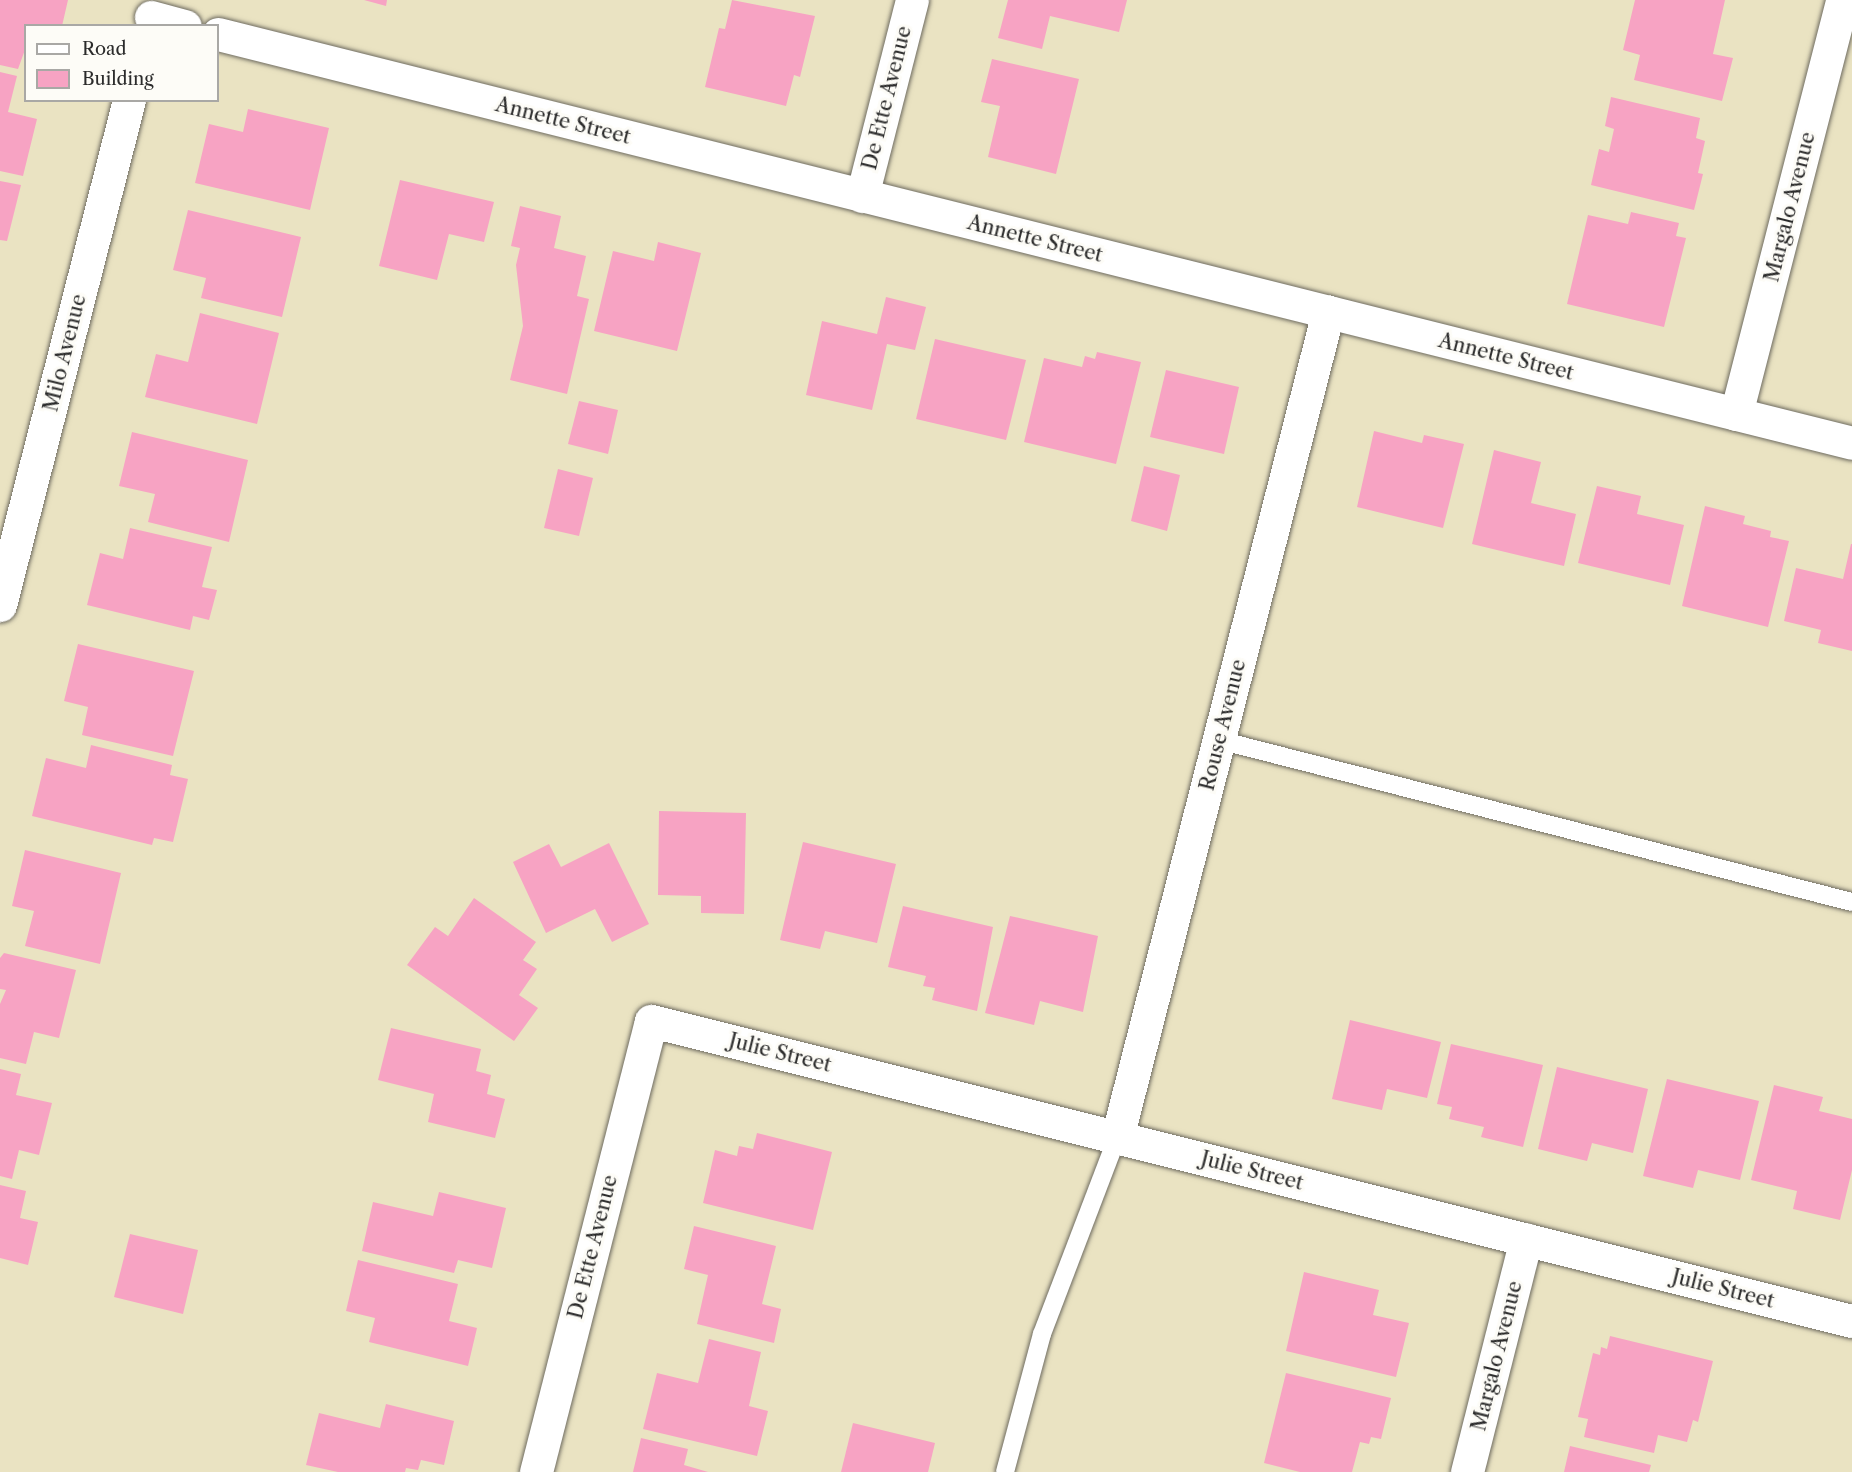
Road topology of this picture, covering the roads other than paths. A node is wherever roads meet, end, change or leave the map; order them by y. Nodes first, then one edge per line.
1 (912, 0) edge
2 (1842, 0) edge
3 (151, 14) edge
4 (179, 24) edge
5 (219, 34) edge
6 (128, 102) edge
7 (862, 196) junction
8 (1328, 312) junction
9 (1737, 414) junction
10 (1852, 443) edge
11 (0, 605) edge
12 (1218, 740) junction
13 (1852, 902) edge
14 (651, 1021) joint
15 (1118, 1138) junction
16 (1526, 1239) junction
17 (1852, 1321) edge
18 (536, 1472) edge
19 (1005, 1472) edge
20 (1467, 1472) edge

1 - 7 street, De Ette Avenue
2 - 9 street, Margalo Avenue
3 - 4 street
5 - 7 street, Annette Street
6 - 11 street, Milo Avenue
7 - 8 street, Annette Street
8 - 9 street, Annette Street
8 - 12 street, Rouse Avenue
9 - 10 street, Annette Street
12 - 13 lane
12 - 15 street, Rouse Avenue
14 - 15 street, Julie Street
14 - 18 street, De Ette Avenue
15 - 16 street, Julie Street
15 - 19 lane
16 - 17 street, Julie Street
16 - 20 street, Margalo Avenue

